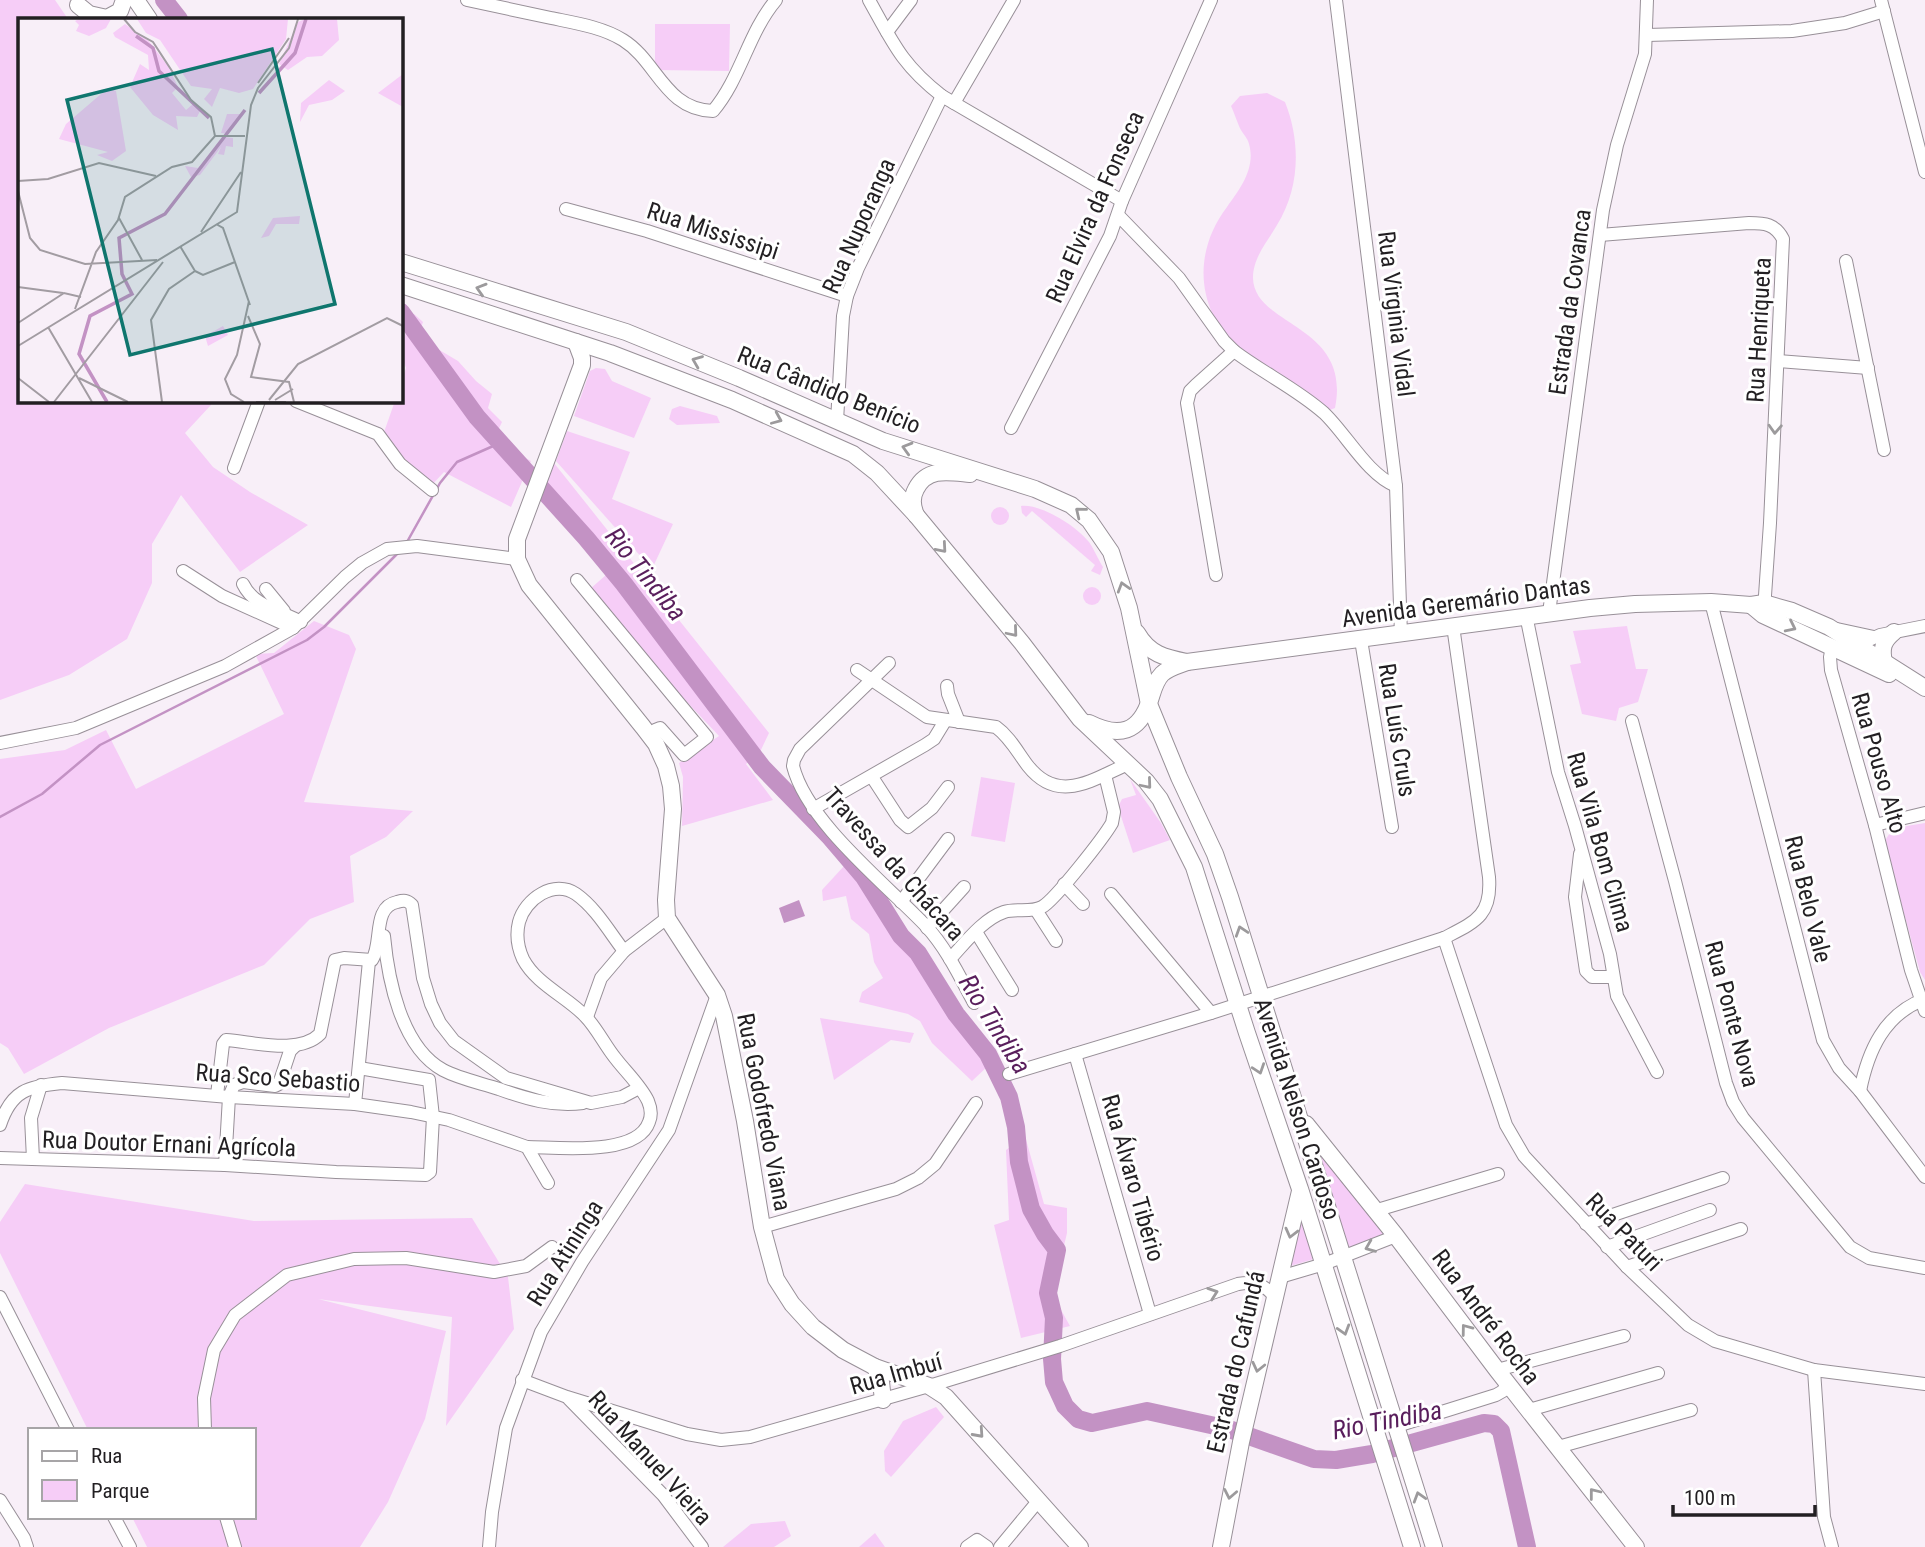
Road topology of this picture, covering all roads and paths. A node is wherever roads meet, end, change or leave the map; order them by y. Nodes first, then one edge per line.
1 (124, 0) edge
2 (136, 0) edge
3 (467, 0) edge
4 (776, 0) edge
5 (869, 0) edge
6 (911, 0) edge
7 (1014, 0) edge
8 (1210, 0) edge
9 (1336, 0) edge
10 (1647, 0) edge
11 (1882, 6) edge
12 (80, 8) edge
13 (148, 18) edge
14 (887, 32) junction
15 (1647, 35) junction
16 (948, 100) junction
17 (1925, 172) edge
18 (1122, 201) junction
19 (566, 209) dead end
20 (1118, 215) junction
21 (1600, 235) junction
22 (1846, 261) dead end
23 (402, 262) edge
24 (402, 285) edge
25 (846, 296) junction
26 (576, 342) junction
27 (602, 351) junction
28 (1234, 351) junction
29 (1778, 361) junction
30 (582, 365) junction
31 (1868, 368) junction
32 (260, 402) edge
33 (298, 402) edge
34 (837, 421) junction
35 (1011, 428) dead end
36 (1884, 450) dead end
37 (233, 468) dead end
38 (1004, 479) junction
39 (1396, 486) junction
40 (432, 490) dead end
41 (916, 515) junction
42 (517, 559) junction
43 (183, 571) dead end
44 (1216, 575) dead end
45 (577, 580) dead end
46 (243, 584) dead end
47 (265, 589) dead end
48 (1711, 603) junction
49 (1760, 608) junction
50 (1549, 613) junction
51 (287, 614) junction
52 (1525, 615) junction
53 (1133, 622) junction
54 (297, 625) junction
55 (1452, 626) junction
56 (1925, 626) edge
57 (1829, 627) junction
58 (1894, 632) junction
59 (1401, 635) junction
60 (1874, 638) junction
61 (1361, 640) junction
62 (1858, 645) junction
63 (1832, 647) junction
64 (1187, 662) junction
65 (1884, 662) junction
66 (889, 663) dead end
67 (857, 670) dead end
68 (871, 681) junction
69 (947, 686) dead end
70 (1925, 688) edge
71 (1149, 704) junction
72 (1080, 719) junction
73 (945, 721) junction
74 (1632, 721) dead end
75 (959, 722) junction
76 (651, 738) junction
77 (0, 743) edge
78 (1128, 764) junction
79 (1105, 775) junction
80 (872, 777) junction
81 (948, 787) dead end
82 (813, 809) junction
83 (1925, 813) edge
84 (1875, 825) junction
85 (1392, 827) dead end
86 (948, 839) dead end
87 (1581, 851) junction
88 (1064, 884) junction
89 (964, 887) dead end
90 (1111, 894) dead end
91 (901, 902) junction
92 (1083, 904) dead end
93 (1036, 910) junction
94 (382, 915) junction
95 (667, 918) junction
96 (928, 928) junction
97 (976, 932) junction
98 (1444, 937) junction
99 (1056, 941) dead end
100 (624, 951) junction
101 (950, 958) junction
102 (369, 961) junction
103 (1612, 977) junction
104 (1012, 990) dead end
105 (717, 995) junction
106 (1261, 996) junction
107 (974, 1003) dead end
108 (1924, 1003) edge
109 (1237, 1004) junction
110 (1211, 1013) junction
111 (587, 1017) junction
112 (295, 1046) junction
113 (1075, 1054) junction
114 (359, 1068) junction
115 (1657, 1072) dead end
116 (1009, 1074) dead end
117 (41, 1085) junction
118 (639, 1088) junction
119 (1860, 1091) junction
120 (223, 1096) junction
121 (591, 1102) junction
122 (976, 1103) dead end
123 (355, 1104) junction
124 (1299, 1115) junction
125 (433, 1117) junction
126 (0, 1125) edge
127 (527, 1147) junction
128 (0, 1158) edge
129 (33, 1159) junction
130 (225, 1165) junction
131 (1498, 1174) dead end
132 (1925, 1177) edge
133 (1723, 1178) dead end
134 (548, 1183) dead end
135 (1300, 1189) junction
136 (1710, 1210) dead end
137 (1374, 1211) junction
138 (1586, 1223) junction
139 (762, 1227) junction
140 (1741, 1229) dead end
141 (1396, 1236) junction
142 (552, 1247) dead end
143 (1607, 1247) junction
144 (1343, 1257) junction
145 (1324, 1264) junction
146 (1627, 1267) junction
147 (1925, 1268) edge
148 (1280, 1276) junction
149 (1274, 1296) junction
150 (0, 1297) edge
151 (1150, 1314) junction
152 (1624, 1336) dead end
153 (875, 1367) junction
154 (1497, 1370) junction
155 (1814, 1370) junction
156 (1658, 1373) dead end
157 (522, 1380) junction
158 (1507, 1383) junction
159 (1925, 1384) edge
160 (929, 1386) junction
161 (567, 1397) junction
162 (883, 1400) junction
163 (1529, 1410) junction
164 (1691, 1410) dead end
165 (1397, 1426) junction
166 (67, 1428) edge
167 (205, 1428) edge
168 (1558, 1447) junction
169 (0, 1500) edge
170 (1039, 1500) junction
171 (115, 1519) edge
172 (227, 1519) edge
173 (27, 1547) edge
174 (130, 1547) edge
175 (235, 1547) edge
176 (489, 1547) edge
177 (702, 1547) edge
178 (967, 1547) edge
179 (987, 1547) edge
180 (1000, 1547) edge
181 (1080, 1547) edge
182 (1221, 1547) edge
183 (1412, 1547) edge
184 (1434, 1547) edge
185 (1636, 1547) edge
186 (1832, 1547) edge

1 - 12 main road
2 - 13 main road
3 - 4 street
5 - 14 street
6 - 14 street
7 - 16 street, Rua Nuporanga
8 - 18 street, Rua Elvira da Fonseca
9 - 39 street, Rua Virginia Vidal
10 - 15 street, Estrada da Covanca
11 - 15 street
11 - 17 street
14 - 16 street
15 - 21 street, Estrada da Covanca
16 - 18 street
16 - 25 street, Rua Nuporanga
18 - 20 street, Rua Elvira da Fonseca
19 - 25 street, Rua Mississipi
20 - 28 street
20 - 35 street, Rua Elvira da Fonseca
21 - 29 street, Rua Henriqueta
21 - 50 street, Estrada da Covanca
22 - 31 street
34 -> 23 main road, Rua Cândido Benício
24 - 26 main road, Rua Cândido Benício
25 - 34 street, Rua Nuporanga
26 - 27 main road, Rua Cândido Benício
26 - 30 main road
27 - 30 main road
27 -> 41 main road, Rua Cândido Benício
28 - 39 street
28 - 44 street
29 - 31 street
29 -> 49 street, Rua Henriqueta
30 - 42 main road
31 - 36 street
32 - 37 street
33 - 40 street
38 -> 34 main road, Rua Cândido Benício
38 - 41 main road
53 -> 38 main road, Rua Cândido Benício
39 - 59 street, Rua Virginia Vidal
41 -> 72 main road, Rua Cândido Benício
42 - 54 street
42 - 76 main road
43 - 54 street
45 - 76 street
46 - 51 street
47 - 51 street
48 - 49 main road, Avenida Geremário Dantas
48 - 50 main road, Avenida Geremário Dantas
48 - 119 street, Rua Belo Vale
49 - 57 main road, Avenida Geremário Dantas
49 -> 63 main road, Avenida Geremário Dantas
50 - 52 main road, Avenida Geremário Dantas
51 - 54 street
52 - 55 main road, Avenida Geremário Dantas
52 - 87 street, Rua Vila Bom Clima
53 - 64 main road, Avenida Geremário Dantas
53 - 71 main road, Rua Cândido Benício
54 - 77 street
55 - 59 main road, Avenida Geremário Dantas
55 - 98 street
56 - 58 street
57 - 60 street
57 - 62 main road, Avenida Geremário Dantas
58 - 60 street
58 - 65 main road
59 - 61 main road, Avenida Geremário Dantas
60 - 62 street
61 - 64 main road, Avenida Geremário Dantas
61 - 85 street, Rua Luís Cruls
62 - 63 main road
62 - 65 main road, Avenida Geremário Dantas
63 - 70 main road, Avenida Geremário Dantas
63 - 84 street, Rua Pouso Alto
64 - 71 main road, Avenida Geremário Dantas
65 - 70 main road, Avenida Geremário Dantas
66 - 68 street, Travessa da Chácara
67 - 68 street
68 - 73 street
68 - 82 street, Travessa da Chácara
69 - 75 street
71 - 72 main road, Avenida Geremário Dantas
106 -> 71 main road, Avenida Nelson Cardoso
72 - 78 main road, Avenida Nelson Cardoso
73 - 75 street
73 - 80 street
74 - 147 street, Rua Ponte Nova
75 - 79 street
76 - 95 main road
78 - 79 street
78 -> 109 main road, Avenida Nelson Cardoso
79 - 88 street
80 - 81 street
80 - 82 street
82 - 91 street, Travessa da Chácara
83 - 84 street
84 - 108 street, Rua Pouso Alto
86 - 91 street
87 - 103 street, Rua Vila Bom Clima
87 - 103 street
88 - 92 street
88 - 93 street
89 - 96 street
90 - 110 street
91 - 96 street, Travessa da Chácara
93 - 97 street
93 - 99 street
94 - 102 street
94 - 121 street
94 - 121 street
95 - 100 street
95 - 105 main road, Rua Godofredo Viana
96 - 101 street, Travessa da Chácara
97 - 101 street
97 - 104 street
98 - 106 street
98 - 138 street, Rua Paturi
100 - 111 street
100 - 111 street
101 - 107 street, Travessa da Chácara
102 - 112 street
102 - 114 street
103 - 115 street, Rua Vila Bom Clima
105 - 139 main road, Rua Godofredo Viana
105 - 157 street, Rua Atininga
106 - 109 street
106 - 124 main road, Avenida Nelson Cardoso
108 - 119 street
109 - 110 street
109 -> 135 main road, Avenida Nelson Cardoso
110 - 113 street
111 - 118 street
112 - 120 street
112 - 120 street
113 - 116 street
113 - 151 street, Rua Álvaro Tibério
114 - 123 street
114 - 125 street
117 - 120 street, Rua Sco Sebastio
117 - 126 street, Rua Sco Sebastio
117 - 129 street
118 - 121 street
118 - 127 street, Rua Sco Sebastio
119 - 132 street, Rua Belo Vale
120 - 123 street, Rua Sco Sebastio
120 - 130 street
122 - 139 street
123 - 125 street, Rua Sco Sebastio
124 - 137 main road, Rua André Rocha
124 - 144 main road, Avenida Nelson Cardoso
125 - 127 street, Rua Sco Sebastio
125 - 130 street, Rua Doutor Ernani Agrícola
127 - 134 street
128 - 129 street, Rua Doutor Ernani Agrícola
129 - 130 street, Rua Doutor Ernani Agrícola
131 - 137 street
133 - 138 street
135 - 145 main road, Avenida Nelson Cardoso
135 -> 148 main road, Estrada do Cafundá
136 - 143 street
137 - 141 main road, Rua André Rocha
138 - 143 street, Rua Paturi
139 - 153 main road, Rua Godofredo Viana
140 - 146 street
141 -> 144 street
154 -> 141 main road, Rua André Rocha
142 - 167 street
143 - 146 street, Rua Paturi
144 - 145 street
144 - 165 main road, Avenida Nelson Cardoso
145 - 148 street
145 -> 183 main road, Avenida Nelson Cardoso
146 - 155 street, Rua Paturi
148 - 149 main road, Estrada do Cafundá
151 -> 149 street, Rua Imbuí
149 -> 182 main road, Estrada do Cafundá
150 - 166 street
151 - 160 street, Rua Imbuí
152 - 154 street
153 - 160 main road, Rua Godofredo Viana
153 - 162 main road
154 - 158 main road, Rua André Rocha
155 - 159 street, Rua Paturi
155 - 186 street
156 - 163 street
157 - 161 street, Rua Imbuí
157 - 176 street, Rua Atininga
158 - 163 main road, Rua André Rocha
158 - 165 street
160 - 162 street, Rua Imbuí
160 -> 170 main road, Rua Godofredo Viana
161 - 162 street, Rua Imbuí
161 - 177 street, Rua Manuel Vieira
163 - 168 main road, Rua André Rocha
164 - 168 street
184 -> 165 main road, Avenida Nelson Cardoso
185 -> 168 main road, Rua André Rocha
169 - 173 street
170 - 180 street
170 - 181 main road, Rua Godofredo Viana
171 - 174 street
172 - 175 street
178 - 179 street

